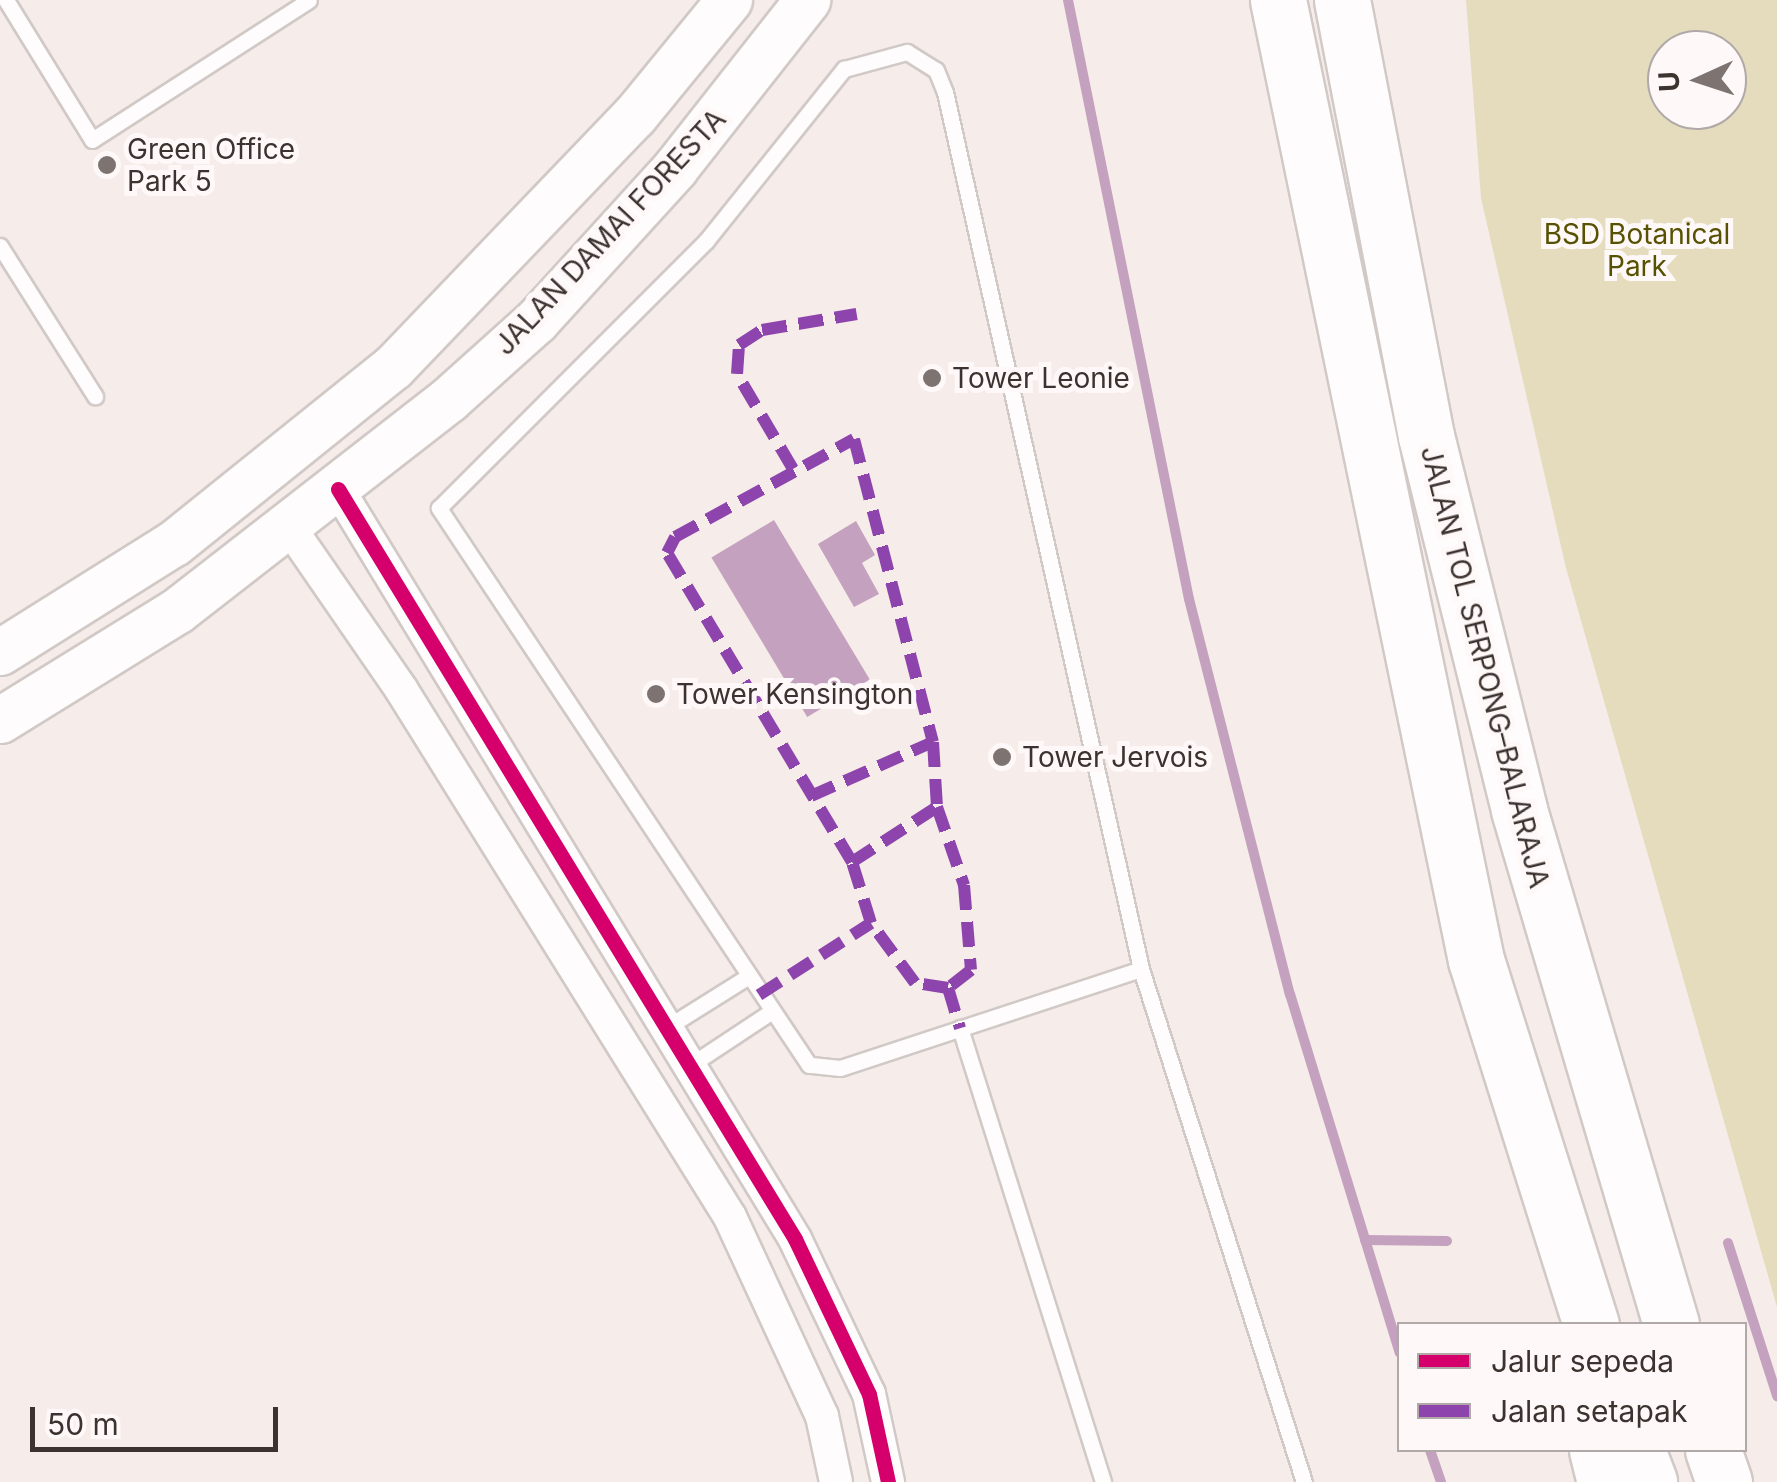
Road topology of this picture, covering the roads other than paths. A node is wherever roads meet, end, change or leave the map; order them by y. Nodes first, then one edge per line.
1 (6, 0) edge
2 (309, 0) edge
3 (728, 0) edge
4 (806, 0) edge
5 (1278, 0) edge
6 (1342, 0) edge
7 (0, 246) edge
8 (95, 396) dead end
9 (338, 488) junction
10 (290, 528) junction
11 (0, 652) edge
12 (443, 662) junction
13 (401, 689) junction
14 (0, 720) edge
15 (1476, 960) junction
16 (1142, 969) junction
17 (747, 977) junction
18 (769, 1013) junction
19 (669, 1026) junction
20 (960, 1028) junction
21 (692, 1064) junction
22 (1566, 1322) edge
23 (1590, 1322) edge
24 (1670, 1322) edge
25 (1598, 1452) edge
26 (1638, 1452) edge
27 (1714, 1452) edge
28 (836, 1482) edge
29 (888, 1482) edge
30 (1104, 1482) edge
31 (1304, 1482) edge
32 (1605, 1482) edge
33 (1649, 1482) edge
34 (1724, 1482) edge

1 - 2 lane
3 - 11 main road
4 - 9 main road, JALAN DAMAI FORESTA
5 - 15 highway
6 - 24 highway, JALAN TOL SERPONG–BALARAJA
7 - 8 lane
9 - 10 main road, JALAN DAMAI FORESTA
9 - 12 street
10 - 13 street
10 - 14 main road, JALAN DAMAI FORESTA
12 - 13 street
12 - 19 street
13 - 28 street
15 - 22 highway
15 - 23 highway
16 - 17 lane
16 - 20 lane
16 - 31 lane
17 - 18 lane
17 - 19 lane
18 - 20 lane
18 - 21 lane
19 - 21 street
20 - 30 lane
21 - 29 street
25 - 32 highway
26 - 33 highway
27 - 34 highway

